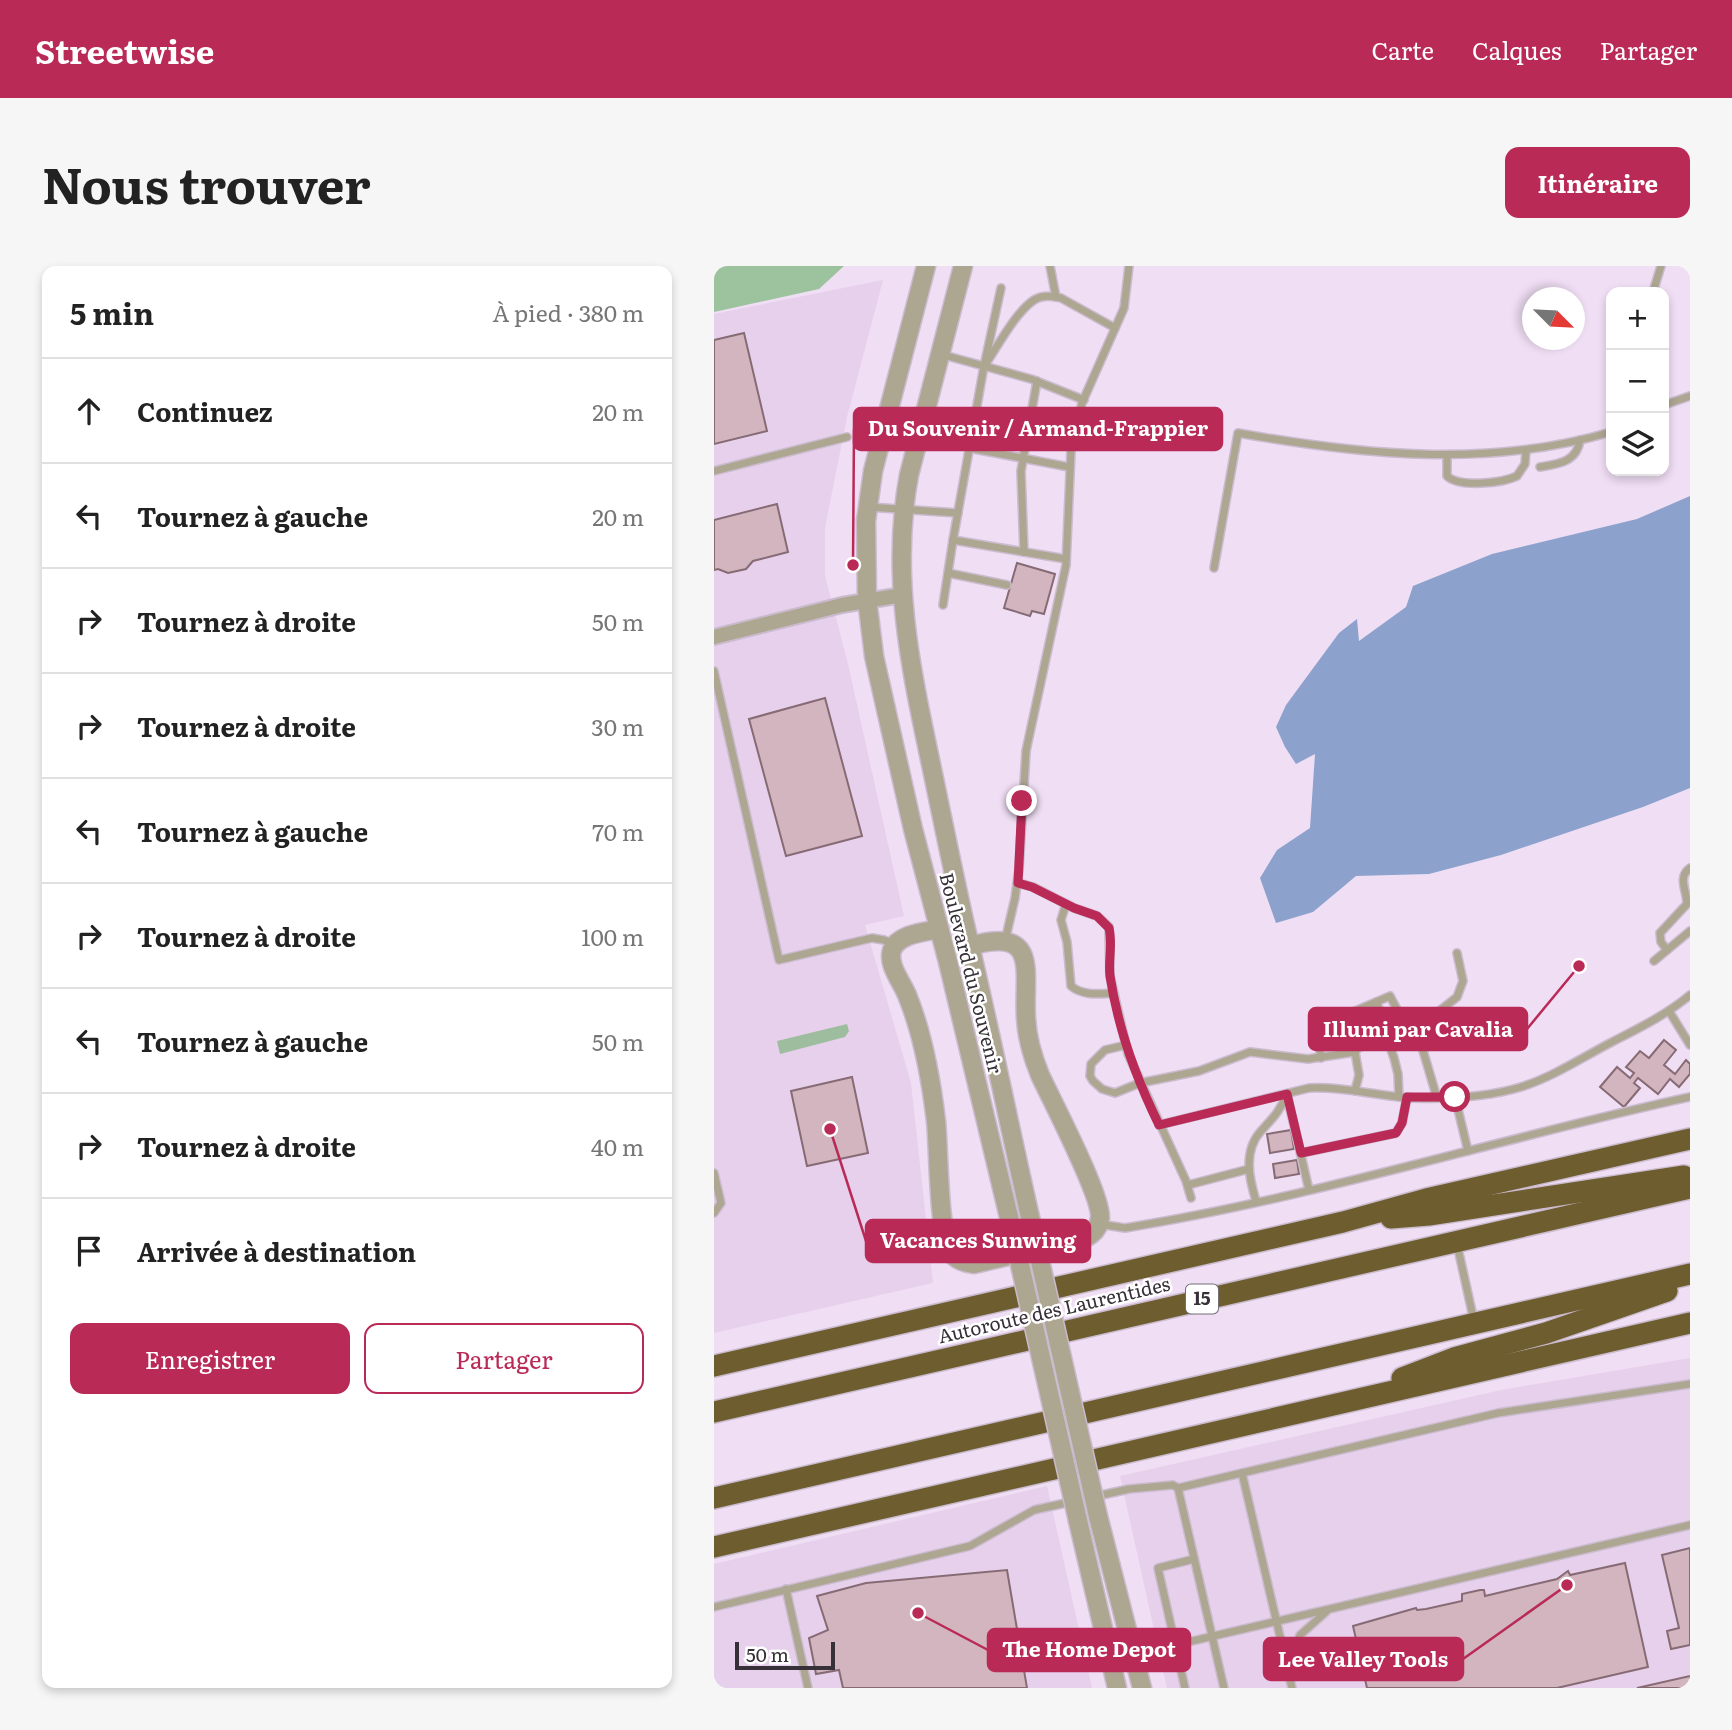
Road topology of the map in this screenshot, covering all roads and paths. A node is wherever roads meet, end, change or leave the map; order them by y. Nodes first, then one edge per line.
1 (926, 266) edge
2 (964, 266) edge
3 (1050, 266) edge
4 (1129, 266) edge
5 (1661, 266) edge
6 (1655, 287) edge
7 (1001, 288) dead end
8 (1056, 297) junction
9 (1115, 328) junction
10 (940, 354) junction
11 (984, 366) junction
12 (1037, 381) junction
13 (1690, 396) edge
14 (1084, 400) junction
15 (1669, 403) edge
16 (1606, 433) edge
17 (847, 437) dead end
18 (1580, 440) junction
19 (970, 448) junction
20 (1526, 450) junction
21 (1447, 455) junction
22 (1023, 458) junction
23 (1069, 467) junction
24 (1540, 467) dead end
25 (714, 471) edge
26 (867, 507) junction
27 (904, 509) junction
28 (958, 513) junction
29 (953, 540) junction
30 (1024, 552) junction
31 (1066, 559) junction
32 (1214, 568) dead end
33 (948, 573) junction
34 (1007, 585) dead end
35 (902, 595) junction
36 (867, 599) junction
37 (943, 605) dead end
38 (714, 637) edge
39 (714, 671) edge
40 (1690, 868) edge
41 (1018, 883) junction
42 (1066, 904) junction
43 (939, 929) junction
44 (1690, 931) edge
45 (1005, 941) junction
46 (895, 945) junction
47 (970, 946) junction
48 (1667, 950) junction
49 (1457, 953) dead end
50 (1654, 961) dead end
51 (1113, 993) junction
52 (1690, 995) edge
53 (1376, 1002) junction
54 (1670, 1011) junction
55 (1412, 1029) junction
56 (1388, 1041) junction
57 (1126, 1045) junction
58 (1690, 1045) edge
59 (1355, 1052) junction
60 (1321, 1058) junction
61 (1140, 1083) junction
62 (1355, 1091) junction
63 (1287, 1094) junction
64 (1403, 1097) junction
65 (1455, 1097) junction
66 (1690, 1097) edge
67 (1437, 1098) junction
68 (1159, 1125) junction
69 (1690, 1139) edge
70 (1468, 1151) junction
71 (1301, 1153) junction
72 (1249, 1169) junction
73 (714, 1173) edge
74 (1690, 1175) edge
75 (1188, 1185) junction
76 (1690, 1188) edge
77 (1309, 1190) junction
78 (1191, 1198) dead end
79 (1256, 1201) junction
80 (714, 1213) edge
81 (1343, 1222) junction
82 (1098, 1224) junction
83 (1457, 1241) junction
84 (1690, 1274) edge
85 (1690, 1283) edge
86 (1474, 1322) junction
87 (1690, 1324) edge
88 (714, 1366) edge
89 (1690, 1384) edge
90 (1338, 1403) junction
91 (714, 1412) edge
92 (1242, 1473) junction
93 (1178, 1488) junction
94 (714, 1498) edge
95 (1690, 1525) edge
96 (714, 1546) edge
97 (1194, 1559) junction
98 (786, 1589) junction
99 (714, 1607) edge
100 (1329, 1609) junction
101 (1276, 1621) junction
102 (1212, 1637) junction
103 (1175, 1645) junction
104 (1288, 1672) junction
105 (808, 1688) edge
106 (1116, 1688) edge
107 (1142, 1688) edge
108 (1185, 1688) edge
109 (1224, 1688) edge
110 (1292, 1688) edge

1 - 26 street, Boulevard du Souvenir
2 - 10 street, Boulevard du Souvenir
3 - 8 lane
4 - 9 lane
5 - 6 lane
7 - 11 lane
8 - 9 lane
8 - 11 lane
9 - 14 lane
10 - 11 lane
10 - 27 street, Boulevard du Souvenir
11 - 12 lane
11 - 19 lane
12 - 14 lane
12 - 22 lane
13 - 15 lane
14 - 23 lane
16 - 18 lane
17 - 25 lane
18 - 20 lane
18 - 24 lane
19 - 22 lane
19 - 28 lane
20 - 21 lane
20 - 21 lane
21 - 32 lane
22 - 23 lane
22 - 30 lane
23 - 31 lane
26 - 27 lane
26 - 36 street, Boulevard du Souvenir
27 - 28 lane
27 - 35 street, Boulevard du Souvenir
28 - 29 lane
29 - 30 lane
29 - 33 lane
30 - 31 lane
31 - 41 lane
33 - 34 lane
33 - 37 lane
35 - 36 street
35 - 47 street, Boulevard du Souvenir
36 - 38 street
36 - 43 street, Boulevard du Souvenir
39 - 46 lane
40 - 48 lane
41 - 42 lane
41 - 45 lane
42 - 51 lane
42 - 51 lane
43 - 46 street
43 - 106 street, Boulevard du Souvenir, bridge
44 - 48 lane
45 - 47 street
45 - 82 street
46 - 82 street
47 - 107 street, Boulevard du Souvenir, bridge
48 - 50 lane
49 - 55 lane
51 - 57 lane
52 - 54 lane
53 - 55 lane
53 - 56 lane
53 - 60 lane
54 - 58 lane
54 - 65 lane
55 - 56 lane
55 - 67 lane
56 - 59 lane
56 - 64 lane
57 - 61 lane
57 - 61 lane
59 - 60 lane
59 - 62 lane
60 - 61 lane
61 - 68 lane
62 - 63 lane
62 - 64 lane
63 - 68 lane
63 - 71 lane
63 - 72 lane
64 - 67 lane
64 - 71 lane
65 - 67 lane
65 - 70 lane
66 - 70 lane
68 - 75 lane
69 - 81 highway
70 - 77 lane
71 - 77 lane
72 - 75 lane
72 - 79 lane
73 - 80 lane
74 - 81 highway
75 - 78 lane
76 - 83 highway, Autoroute des Laurentides / 15
77 - 79 lane
79 - 82 lane
81 - 88 highway
83 - 86 lane
83 - 91 highway, Autoroute des Laurentides / 15
84 - 86 highway
85 - 90 highway
86 - 94 highway
87 - 90 highway
89 - 92 lane
90 - 96 highway
92 - 93 lane
92 - 101 lane
93 - 97 lane
93 - 98 lane
95 - 100 lane
97 - 102 lane
97 - 103 lane
98 - 99 lane
98 - 105 lane
100 - 101 lane
100 - 104 lane
101 - 102 lane
101 - 104 lane
102 - 103 lane
102 - 109 lane
103 - 108 lane
104 - 110 lane

